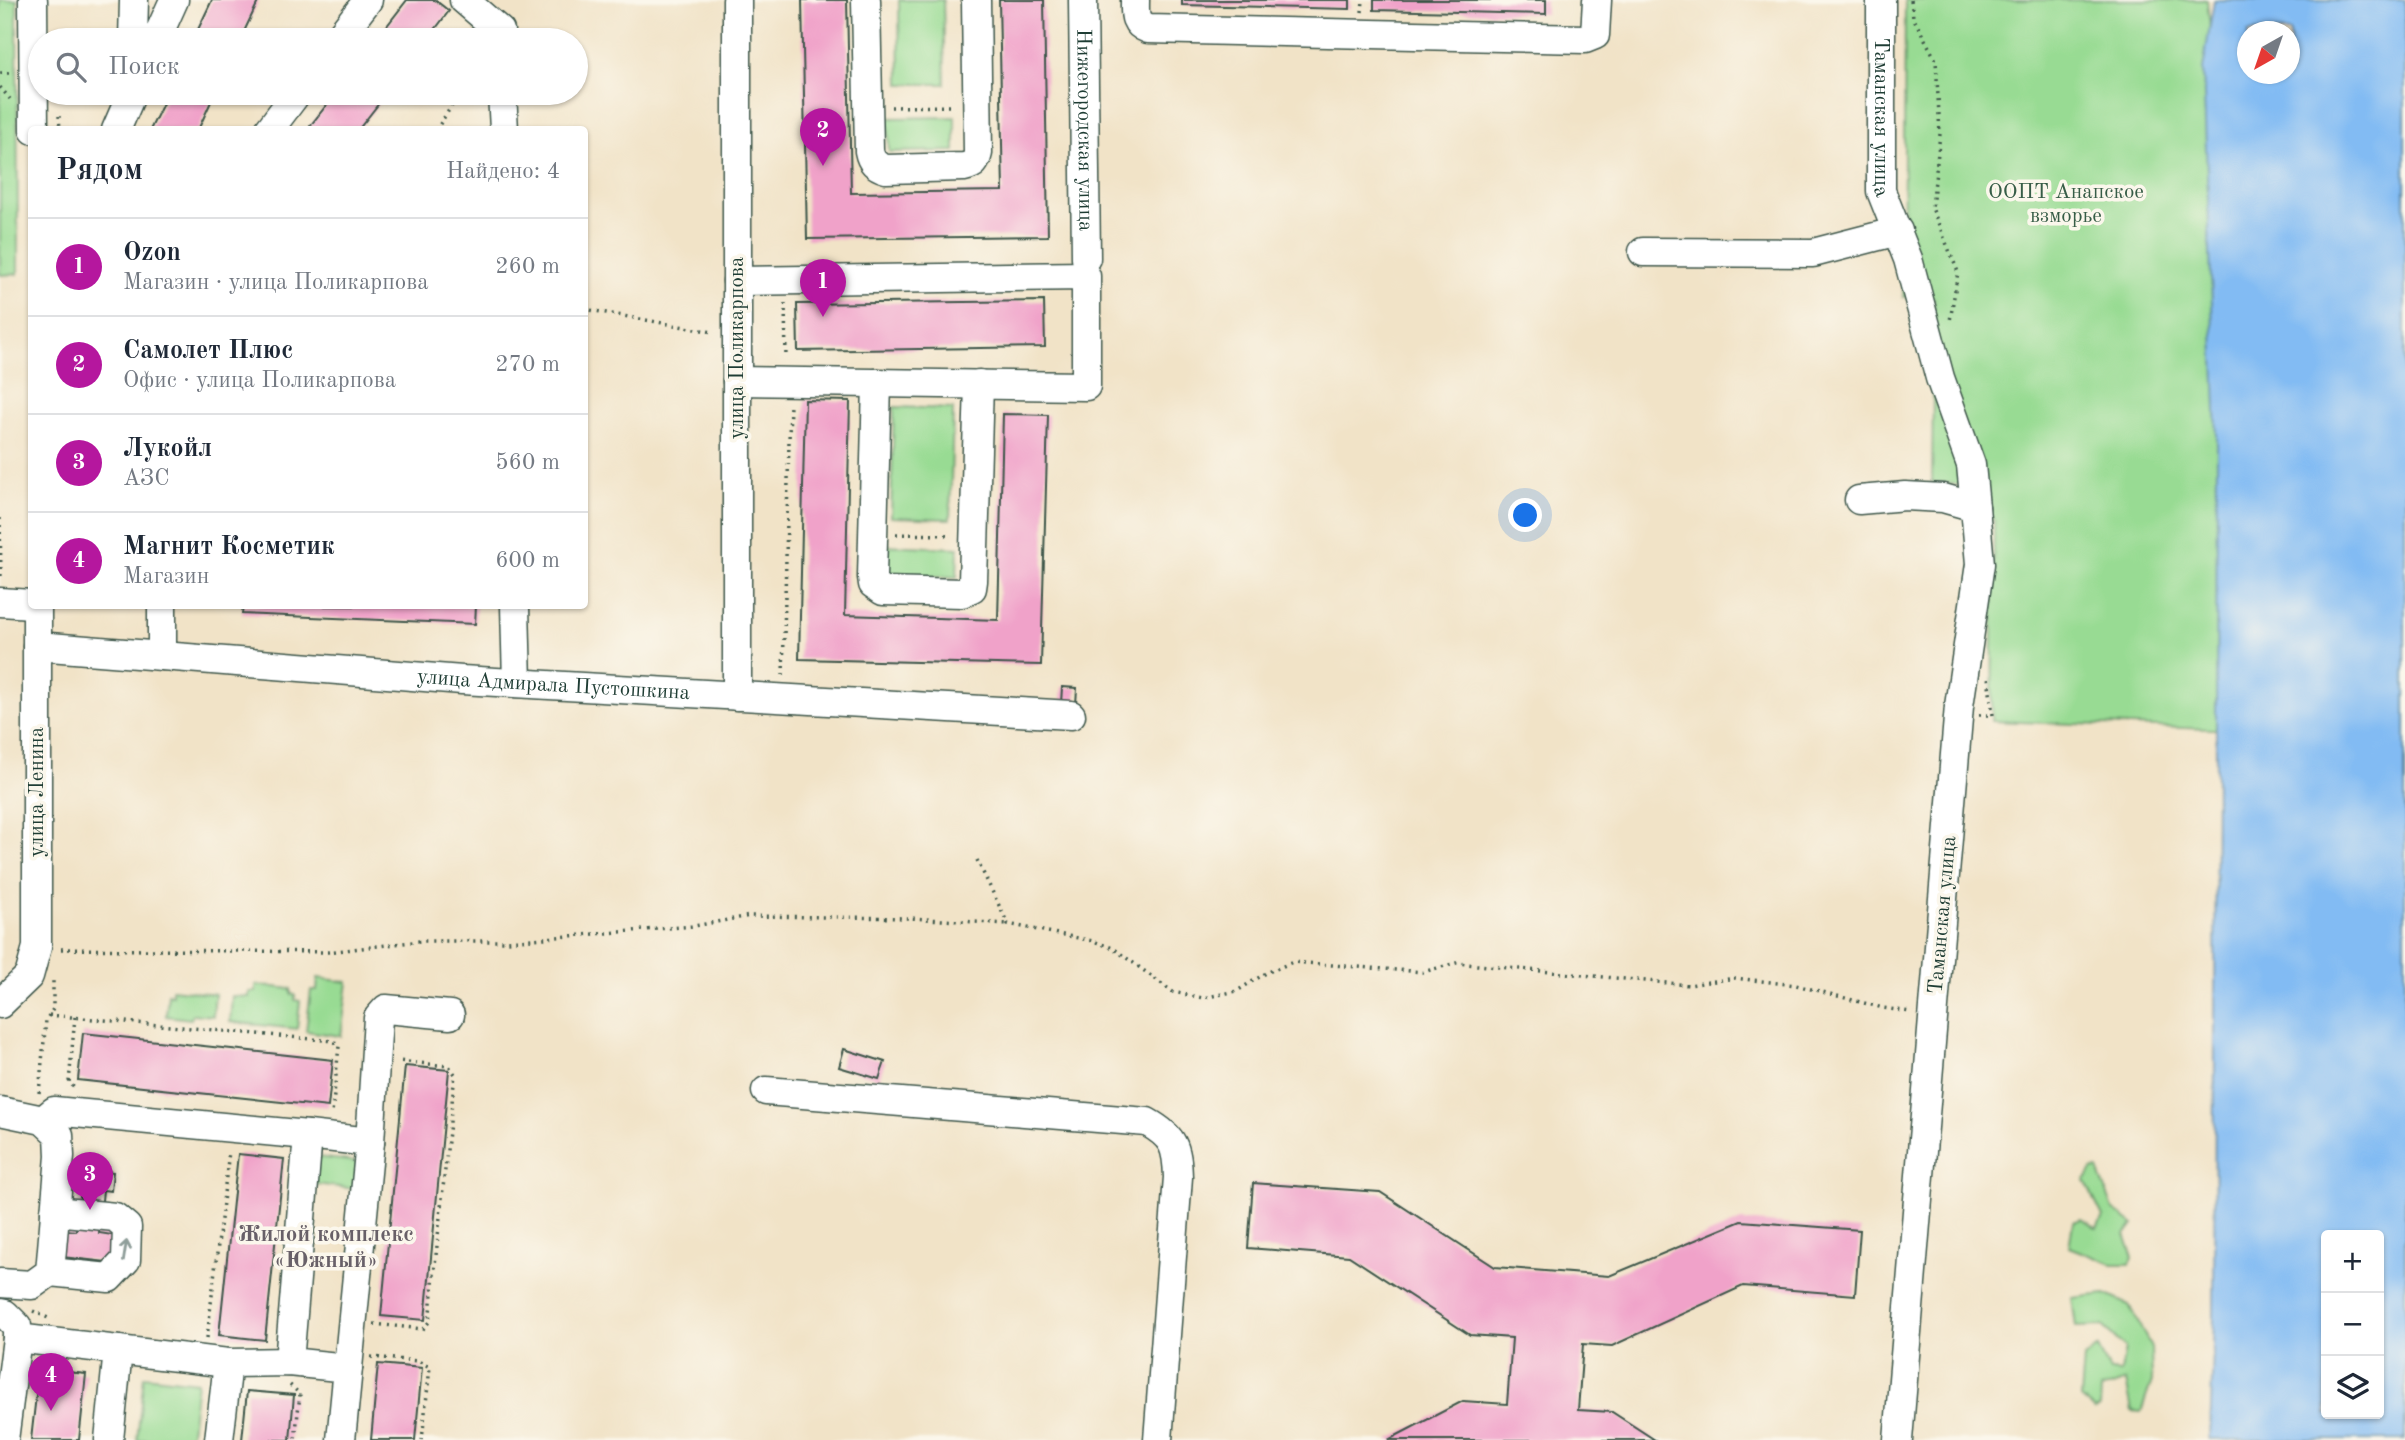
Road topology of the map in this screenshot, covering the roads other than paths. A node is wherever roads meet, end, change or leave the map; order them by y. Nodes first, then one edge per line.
1 (33, 0) edge
2 (134, 0) edge
3 (174, 0) edge
4 (368, 0) edge
5 (464, 0) edge
6 (737, 0) edge
7 (866, 0) edge
8 (976, 0) edge
9 (1083, 0) edge
10 (1135, 0) edge
11 (1597, 0) edge
12 (1881, 0) edge
13 (35, 28) edge
14 (133, 28) edge
15 (161, 28) edge
16 (346, 28) edge
17 (497, 28) edge
18 (35, 105) edge
19 (127, 105) edge
20 (288, 105) edge
21 (502, 105) edge
22 (34, 126) edge
23 (118, 126) edge
24 (272, 126) edge
25 (503, 126) edge
26 (1898, 231) junction
27 (1643, 252) dead end
28 (1086, 267) junction
29 (737, 281) junction
30 (737, 381) junction
31 (877, 383) junction
32 (979, 384) junction
33 (1859, 499) dead end
34 (1975, 507) junction
35 (1, 602) edge
36 (28, 604) edge
37 (37, 609) edge
38 (162, 609) edge
39 (515, 609) edge
40 (37, 646) junction
41 (162, 656) junction
42 (517, 683) junction
43 (737, 696) junction
44 (1071, 715) dead end
45 (0, 1003) edge
46 (450, 1015) dead end
47 (766, 1091) dead end
48 (0, 1111) edge
49 (43, 1120) junction
50 (313, 1124) junction
51 (370, 1142) junction
52 (55, 1211) junction
53 (50, 1272) junction
54 (0, 1283) edge
55 (0, 1313) edge
56 (17, 1338) junction
57 (118, 1350) junction
58 (355, 1362) junction
59 (228, 1363) junction
60 (289, 1373) junction
61 (4, 1440) edge
62 (109, 1440) edge
63 (219, 1440) edge
64 (341, 1440) edge
65 (1158, 1440) edge
66 (1898, 1440) edge

1 - 13 street
2 - 14 street
3 - 15 street
4 - 16 street
5 - 17 street
6 - 29 street, улица Поликарпова
7 - 8 street
9 - 28 street, Нижегородская улица
10 - 11 street
12 - 26 street, Таманская улица
18 - 22 street
19 - 23 street
20 - 24 street
21 - 25 street
26 - 27 street
26 - 34 street, Таманская улица
28 - 29 street
28 - 32 street, Нижегородская улица
29 - 30 street, улица Поликарпова
30 - 31 street
30 - 43 street, улица Поликарпова
31 - 32 street
31 - 32 street
33 - 34 street
34 - 66 street, Таманская улица
35 - 36 street
37 - 40 street, улица Ленина
38 - 41 street
39 - 42 street
40 - 41 street, улица Адмирала Пустошкина
40 - 45 street, улица Ленина
41 - 42 street, улица Адмирала Пустошкина
42 - 43 street, улица Адмирала Пустошкина
43 - 44 street, улица Адмирала Пустошкина
46 - 51 street
47 - 65 street
48 - 49 street
49 - 50 street
49 - 52 street
50 - 51 street
50 - 60 street
51 - 58 street
52 - 53 street
53 -> 52 street
53 - 54 street
55 - 56 street
56 - 57 street
56 - 61 street
57 - 59 street
57 - 62 street
58 - 60 street
58 - 64 street
59 - 60 street
59 - 63 street

